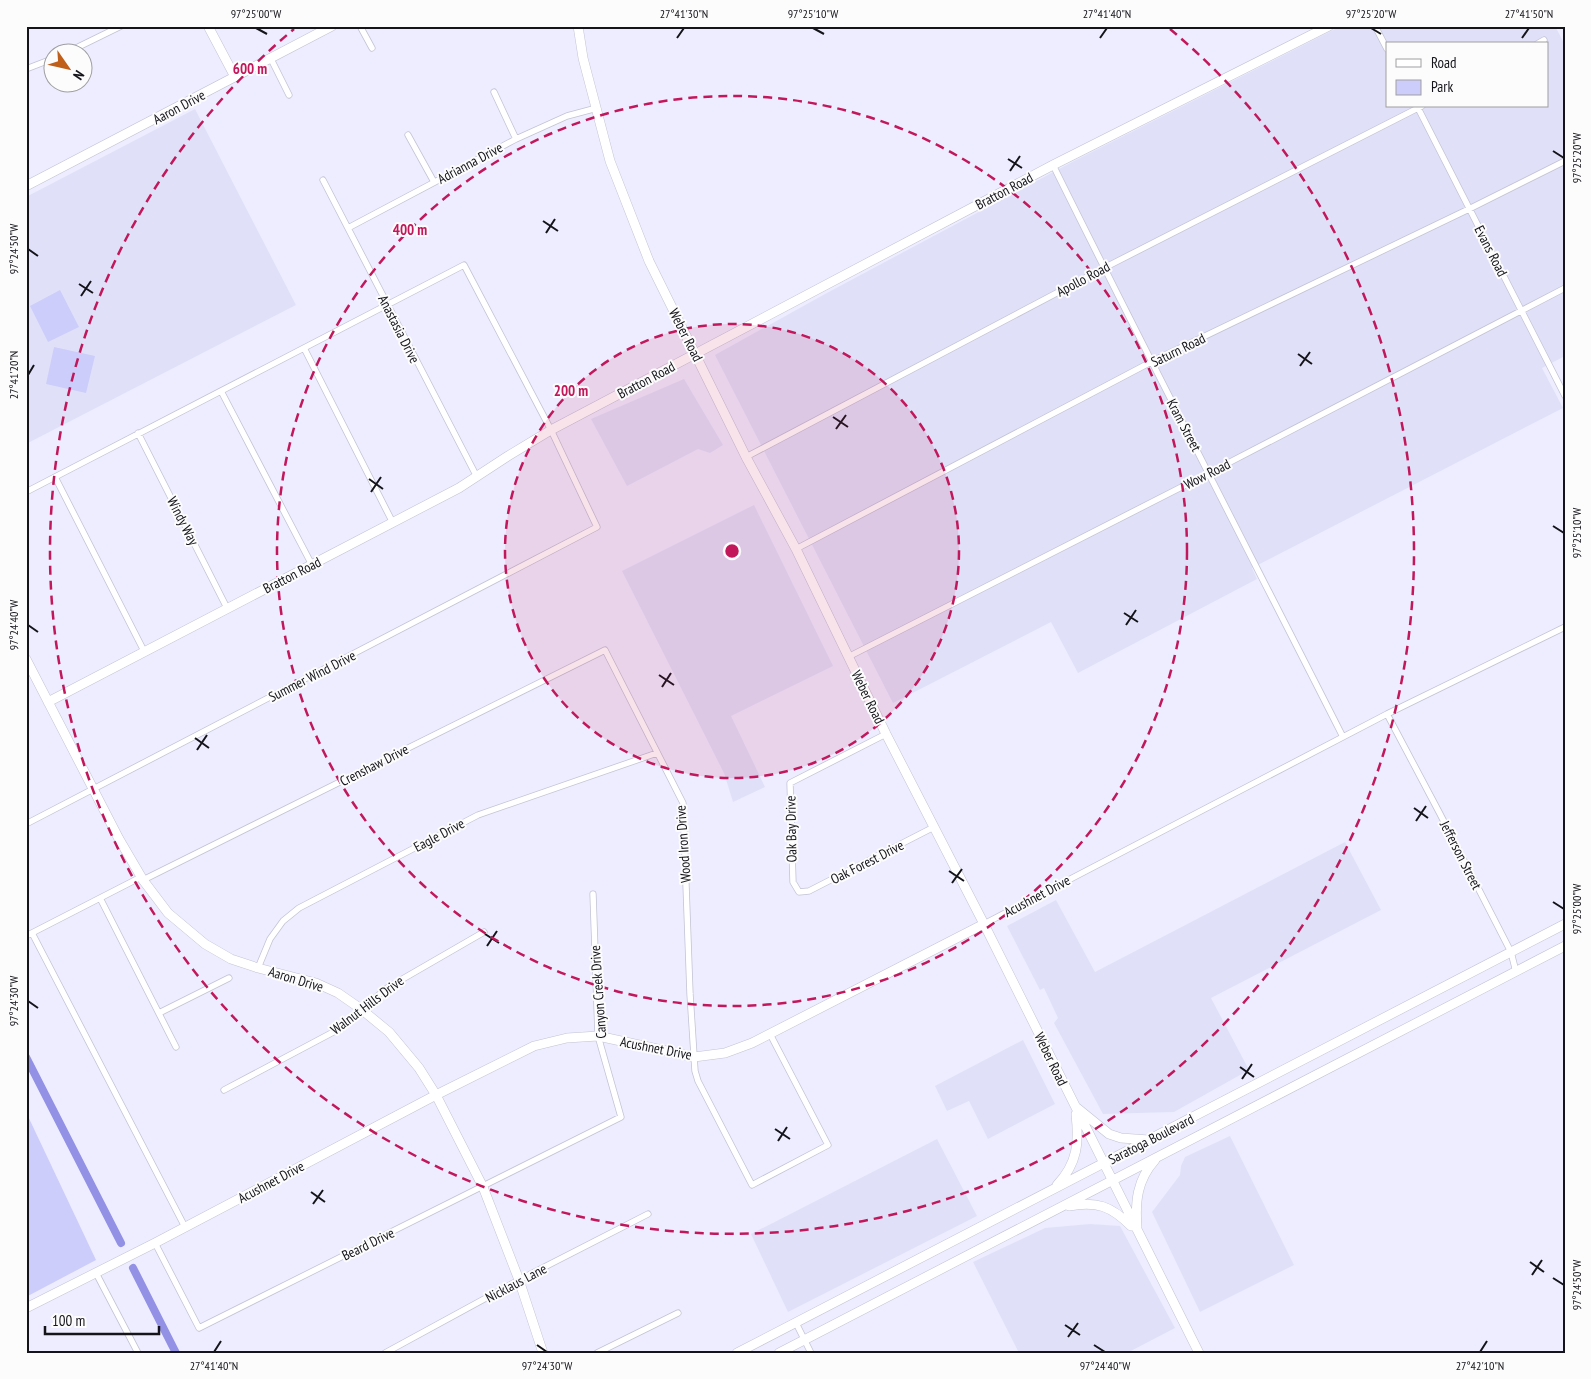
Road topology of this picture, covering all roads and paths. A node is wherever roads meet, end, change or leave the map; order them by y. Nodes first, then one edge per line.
1 (121, 26) edge
2 (208, 26) edge
3 (332, 26) edge
4 (360, 26) edge
5 (578, 26) edge
6 (1329, 26) edge
7 (1375, 26) edge
8 (1544, 40) dead end
9 (88, 42) edge
10 (1540, 42) edge
11 (1386, 47) edge
12 (372, 48) dead end
13 (271, 59) junction
14 (42, 63) edge
15 (26, 70) edge
16 (235, 77) junction
17 (494, 92) dead end
18 (289, 95) dead end
19 (597, 108) junction
20 (1417, 108) edge
21 (1419, 108) edge
22 (408, 135) dead end
23 (516, 139) junction
24 (1565, 161) edge
25 (1053, 165) junction
26 (323, 180) dead end
27 (434, 182) junction
28 (26, 186) edge
29 (1469, 209) junction
30 (348, 228) junction
31 (1104, 268) junction
32 (1565, 288) edge
33 (387, 305) junction
34 (1521, 311) junction
35 (304, 348) junction
36 (696, 355) junction
37 (1151, 362) junction
38 (220, 391) junction
39 (1565, 396) edge
40 (551, 430) junction
41 (138, 433) junction
42 (746, 457) junction
43 (1209, 473) junction
44 (55, 477) junction
45 (477, 477) junction
46 (26, 492) edge
47 (393, 522) junction
48 (796, 550) junction
49 (312, 565) junction
50 (227, 608) junction
51 (1565, 627) edge
52 (605, 650) joint
53 (144, 651) junction
54 (848, 657) junction
55 (26, 659) edge
56 (48, 702) junction
57 (1387, 714) junction
58 (886, 734) junction
59 (1343, 737) junction
60 (657, 753) junction
61 (94, 788) junction
62 (26, 824) edge
63 (934, 828) junction
64 (142, 879) junction
65 (799, 892) joint
66 (592, 894) dead end
67 (100, 898) junction
68 (984, 924) junction
69 (1565, 924) edge
70 (484, 932) dead end
71 (29, 934) edge
72 (1565, 946) edge
73 (1511, 952) junction
74 (258, 968) junction
75 (1516, 972) junction
76 (229, 978) dead end
77 (361, 1009) junction
78 (159, 1013) junction
79 (770, 1034) junction
80 (598, 1036) junction
81 (176, 1047) dead end
82 (694, 1057) junction
83 (224, 1090) dead end
84 (436, 1095) junction
85 (1075, 1106) junction
86 (621, 1117) joint
87 (1150, 1140) junction
88 (1158, 1157) junction
89 (1103, 1164) junction
90 (1112, 1181) junction
91 (483, 1187) junction
92 (1052, 1190) junction
93 (1062, 1207) junction
94 (648, 1214) dead end
95 (185, 1227) junction
96 (1138, 1232) junction
97 (156, 1243) junction
98 (96, 1273) junction
99 (519, 1280) junction
100 (26, 1308) edge
101 (678, 1313) dead end
102 (796, 1323) junction
103 (804, 1340) junction
104 (138, 1353) edge
105 (385, 1353) edge
106 (543, 1353) edge
107 (597, 1353) edge
108 (737, 1353) edge
109 (779, 1353) edge
110 (811, 1353) edge
111 (1198, 1353) edge

1 - 9 street
2 - 16 street
3 - 13 street, Aaron Drive
4 - 12 street
5 - 19 street, Weber Road
6 - 25 street, Bratton Road
7 - 11 street
8 - 10 street
13 - 16 street, Aaron Drive
13 - 18 street
14 - 15 street
16 - 28 street, Aaron Drive
17 - 23 street
19 - 23 street, Adrianna Drive
19 - 36 street, Weber Road
20 - 31 street, Apollo Road
21 - 29 street, Evans Road
22 - 27 street
23 - 27 street, Adrianna Drive
24 - 29 street, Saturn Road
25 - 31 street, Kram Street
25 - 36 street, Bratton Road
26 - 30 street, Anastasia Drive
27 - 30 street, Adrianna Drive
29 - 34 street, Evans Road
29 - 37 street, Saturn Road
30 - 33 street, Anastasia Drive
31 - 37 street, Kram Street
31 - 42 street, Apollo Road
32 - 34 street, Wow Road
33 - 35 street
33 - 40 street
33 - 45 street, Anastasia Drive
34 - 39 street, Evans Road
34 - 43 street, Wow Road
35 - 38 street
35 - 47 street
36 - 40 street, Bratton Road
36 - 42 street, Weber Road
37 - 43 street, Kram Street
37 - 48 street, Saturn Road
38 - 41 street
38 - 49 street
40 - 45 street, Bratton Road
40 - 61 street, Summer Wind Drive
41 - 44 street
41 - 50 street, Windy Way
42 - 48 street, Weber Road
43 - 54 street, Wow Road
43 - 59 street, Kram Street
44 - 46 street
44 - 53 street
45 - 47 street, Bratton Road
47 - 49 street, Bratton Road
48 - 54 street, Weber Road
49 - 50 street, Bratton Road
50 - 53 street, Bratton Road
51 - 57 street, Acushnet Drive
52 - 60 street, Wood Iron Drive
52 - 64 street, Crenshaw Drive
53 - 56 street, Bratton Road
54 - 58 street, Weber Road
55 - 56 street, Aaron Drive
56 - 61 street, Aaron Drive
57 - 59 street, Acushnet Drive
57 - 73 street, Jefferson Street
58 - 63 street, Weber Road
58 - 65 street, Oak Bay Drive
59 - 68 street, Acushnet Drive
60 - 74 street, Eagle Drive
60 - 82 street, Wood Iron Drive
61 - 62 street, Summer Wind Drive
61 - 64 street, Aaron Drive
63 - 65 street, Oak Forest Drive
63 - 68 street, Weber Road
64 - 67 street, Crenshaw Drive
64 - 74 street, Aaron Drive
66 - 80 street, Canyon Creek Drive
67 - 71 street, Crenshaw Drive
67 - 78 street
68 - 79 street, Acushnet Drive
68 - 85 street, Weber Road
69 - 73 street, Saratoga Boulevard
70 - 77 street, Walnut Hills Drive
71 - 95 street
72 - 75 street, Saratoga Boulevard
73 - 75 street, Jefferson Street
73 - 87 street, Saratoga Boulevard
74 - 77 street, Aaron Drive
75 - 88 street, Saratoga Boulevard
76 - 78 street
77 - 83 street, Walnut Hills Drive
77 - 84 street, Aaron Drive
78 - 81 street
79 - 82 street, Acushnet Drive
79 - 82 street, Wood Iron Drive
80 - 82 street, Acushnet Drive
80 - 84 street, Acushnet Drive
80 - 86 street, Canyon Creek Drive
84 - 91 street, Aaron Drive
84 - 95 street, Acushnet Drive
85 - 87 street
85 - 89 street, Weber Road
85 - 92 street
86 - 91 street, Beard Drive
87 - 89 street, Saratoga Boulevard
88 - 90 street, Saratoga Boulevard
88 - 96 street
89 - 90 street, Weber Road
89 - 92 street, Saratoga Boulevard
90 - 93 street, Saratoga Boulevard
90 - 96 street, Weber Road
91 - 97 street, Beard Drive
91 - 99 street, Aaron Drive
92 - 102 street, Saratoga Boulevard
93 - 96 street
93 - 103 street, Saratoga Boulevard
94 - 99 street, Nicklaus Lane
95 - 97 street, Acushnet Drive
96 - 111 street, Weber Road
97 - 98 street, Acushnet Drive
98 - 100 street, Acushnet Drive
98 - 104 street
99 - 105 street, Nicklaus Lane
99 - 106 street, Aaron Drive
101 - 107 street
102 - 103 street
102 - 108 street, Saratoga Boulevard
103 - 109 street, Saratoga Boulevard
103 - 110 street

